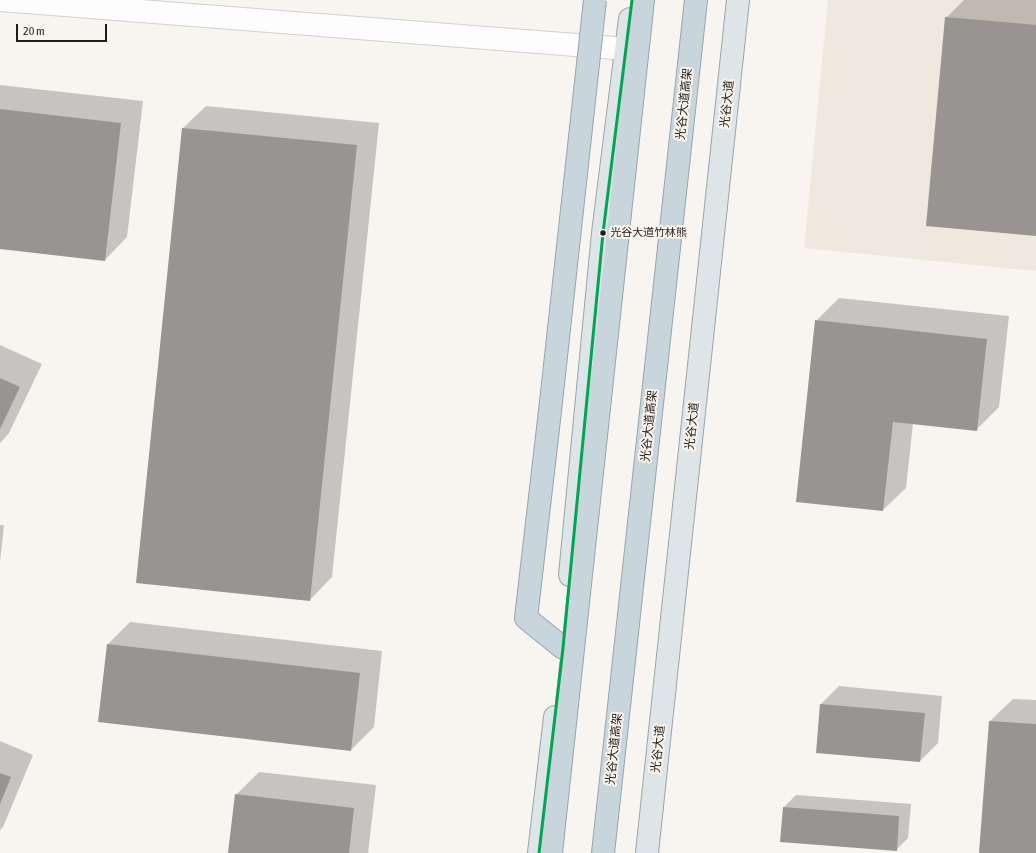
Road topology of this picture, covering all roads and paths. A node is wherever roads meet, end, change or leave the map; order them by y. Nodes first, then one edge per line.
1 (0, 0) edge
2 (595, 0) edge
3 (632, 0) edge
4 (643, 0) edge
5 (696, 0) edge
6 (738, 0) edge
7 (627, 49) junction
8 (563, 648) junction
9 (539, 853) edge
10 (551, 853) edge
11 (603, 853) edge
12 (646, 853) edge

1 - 7 street
2 - 8 highway, bridge
3 - 7 main road
4 - 10 highway
5 - 11 highway, 光谷大道高架
6 - 12 main road, 光谷大道
7 - 8 main road
8 - 9 main road

